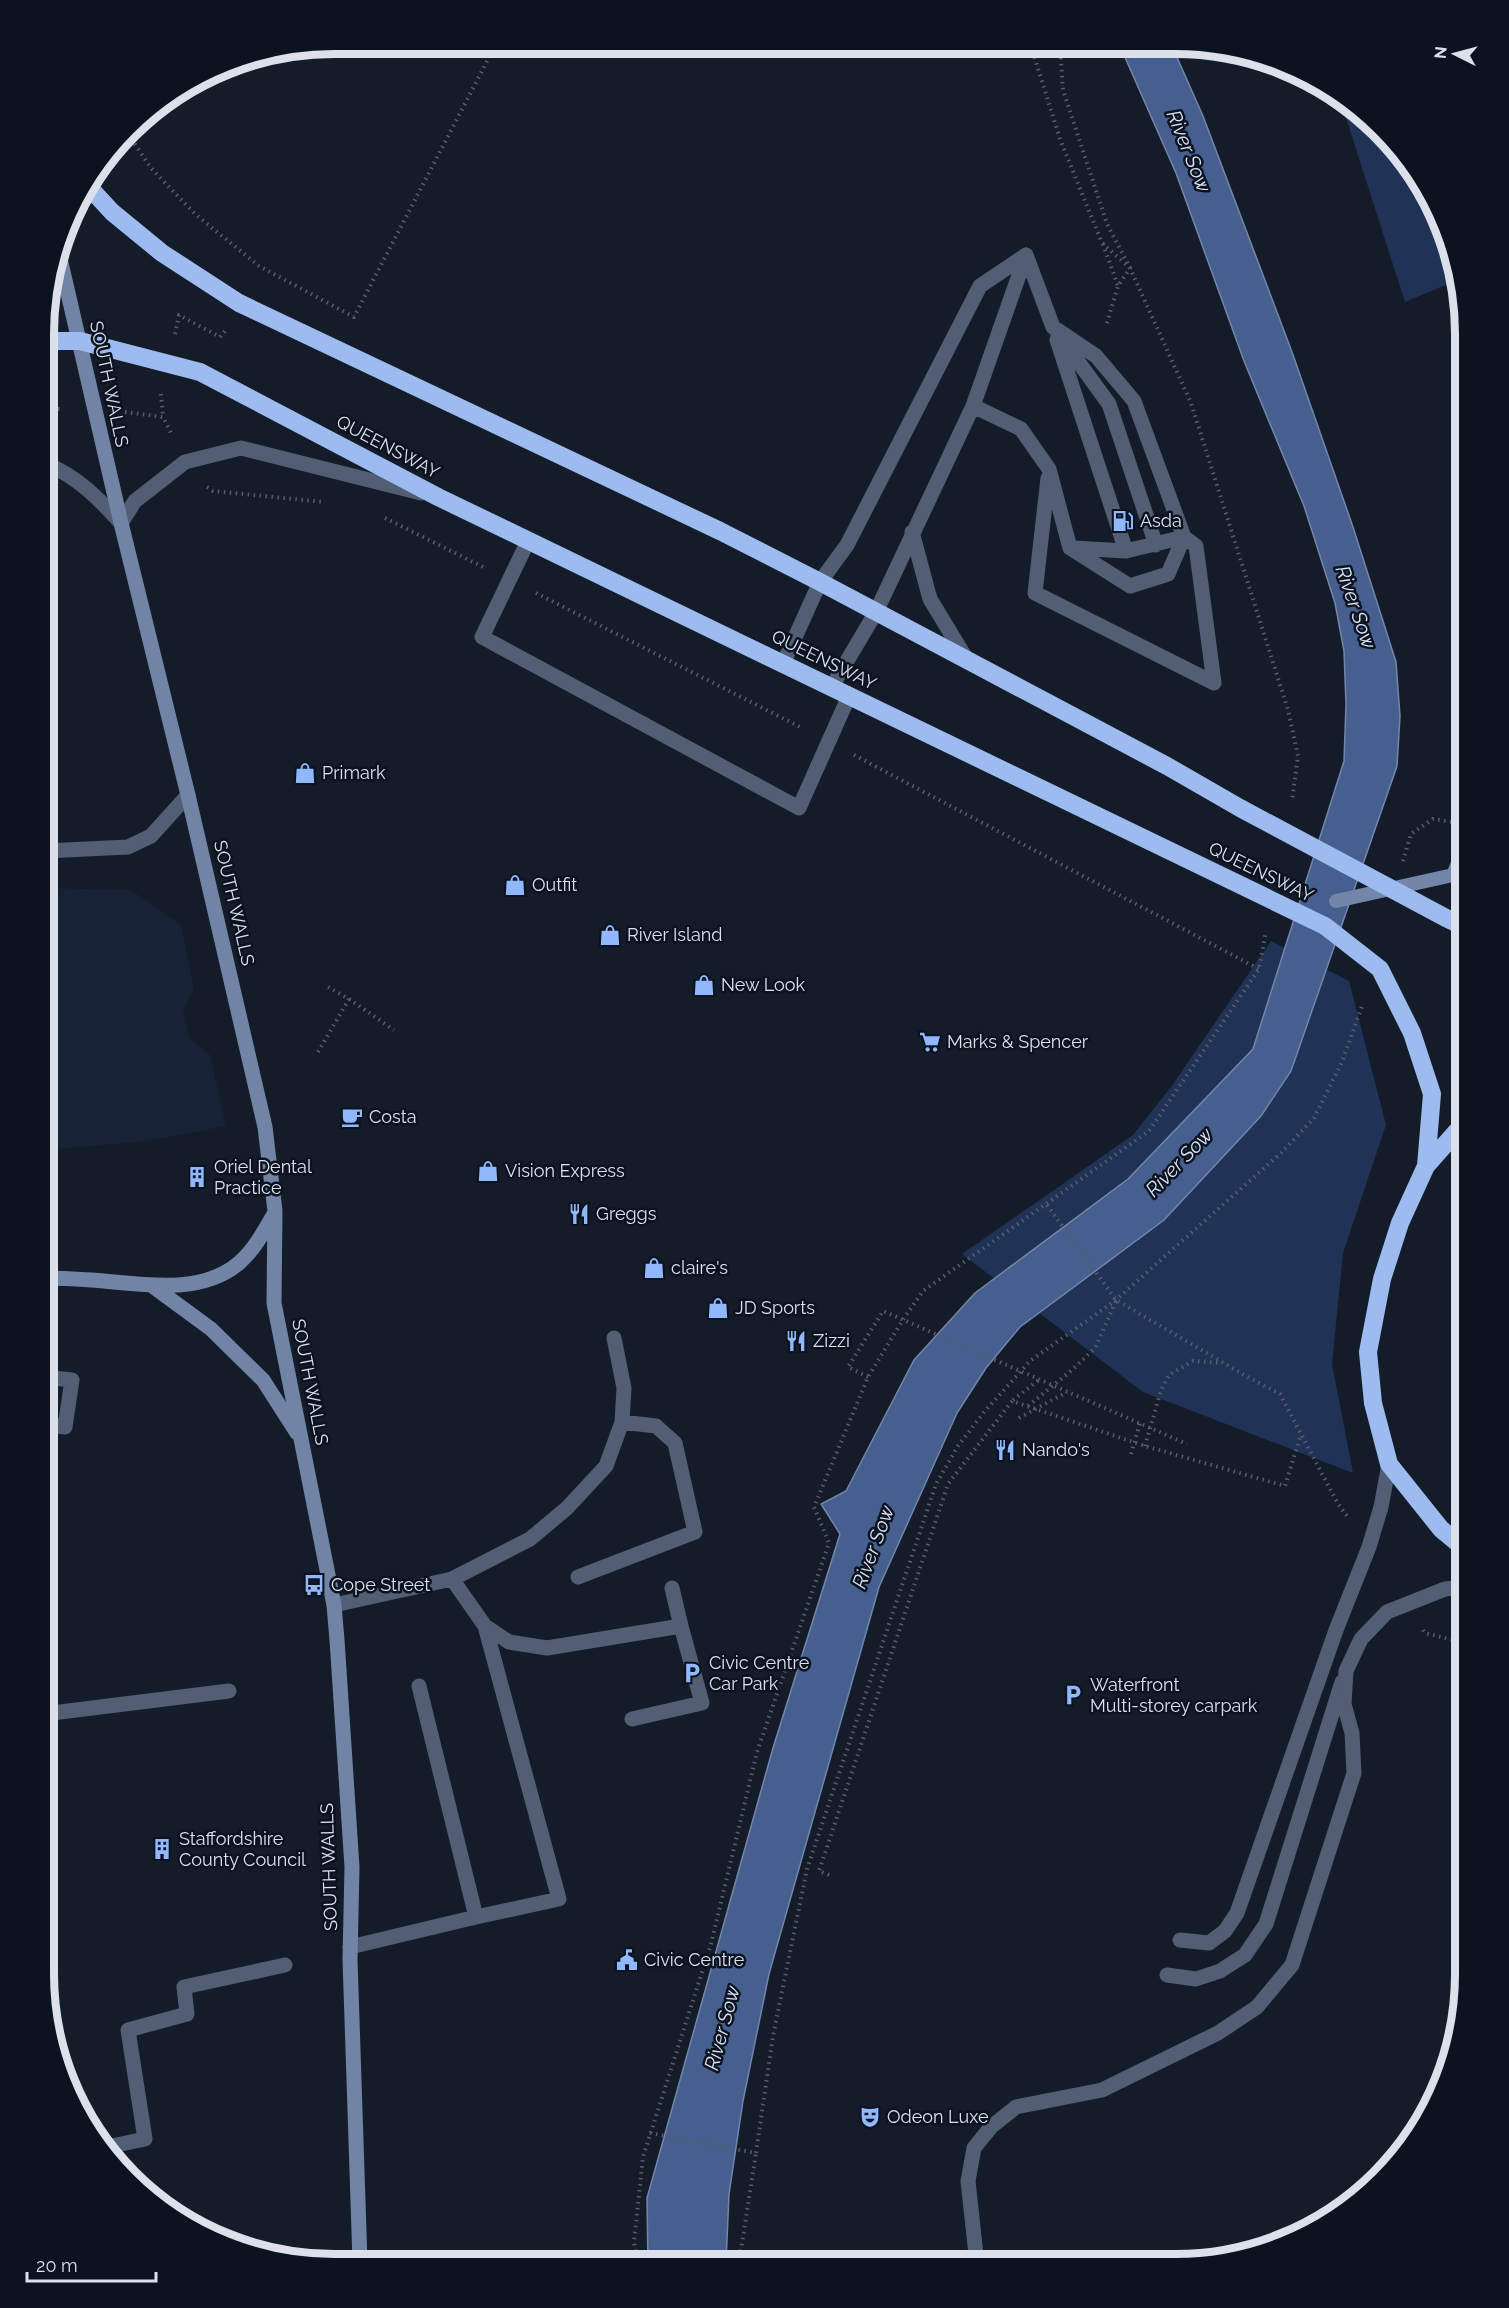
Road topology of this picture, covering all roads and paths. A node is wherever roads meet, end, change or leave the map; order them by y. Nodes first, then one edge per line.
1 (491, 54) edge
2 (1034, 54) edge
3 (1061, 54) edge
4 (132, 140) edge
5 (93, 192) edge
6 (1102, 243) junction
7 (1026, 255) junction
8 (62, 268) edge
9 (1130, 268) junction
10 (1118, 286) junction
11 (240, 303) junction
12 (1053, 327) junction
13 (54, 341) edge
14 (80, 341) junction
15 (1096, 356) junction
16 (169, 363) junction
17 (973, 406) junction
18 (120, 412) dead end
19 (163, 417) junction
20 (175, 442) dead end
21 (54, 469) edge
22 (1049, 469) junction
23 (199, 482) dead end
24 (438, 497) junction
25 (328, 503) dead end
26 (384, 517) dead end
27 (121, 523) junction
28 (912, 532) junction
29 (1184, 537) junction
30 (528, 541) junction
31 (1156, 544) junction
32 (1070, 548) junction
33 (1126, 551) junction
34 (510, 580) junction
35 (820, 582) junction
36 (876, 612) junction
37 (967, 660) junction
38 (783, 664) junction
39 (831, 688) junction
40 (849, 696) junction
41 (1288, 710) dead end
42 (828, 742) junction
43 (189, 795) junction
44 (1455, 822) edge
45 (54, 851) edge
46 (1401, 867) dead end
47 (1455, 922) edge
48 (326, 986) dead end
49 (349, 999) junction
50 (1364, 1002) dead end
51 (394, 1030) dead end
52 (318, 1052) dead end
53 (1455, 1133) edge
54 (1426, 1166) junction
55 (1047, 1205) junction
56 (275, 1211) junction
57 (54, 1279) edge
58 (151, 1285) junction
59 (1116, 1300) junction
60 (614, 1338) dead end
61 (1223, 1363) junction
62 (868, 1377) junction
63 (54, 1378) edge
64 (1040, 1379) junction
65 (1068, 1392) junction
66 (1012, 1401) junction
67 (1028, 1406) junction
68 (1019, 1418) dead end
69 (622, 1422) junction
70 (1140, 1423) junction
71 (54, 1425) edge
72 (1301, 1434) junction
73 (302, 1440) junction
74 (1187, 1444) dead end
75 (1145, 1446) junction
76 (1131, 1454) dead end
77 (1389, 1464) junction
78 (1349, 1519) dead end
79 (1455, 1541) edge
80 (578, 1577) dead end
81 (452, 1579) junction
82 (672, 1588) dead end
83 (1455, 1588) edge
84 (334, 1605) junction
85 (484, 1626) junction
86 (681, 1626) junction
87 (1425, 1633) dead end
88 (1455, 1640) edge
89 (1346, 1671) junction
90 (419, 1686) dead end
91 (229, 1691) dead end
92 (54, 1713) edge
93 (632, 1719) dead end
94 (829, 1875) dead end
95 (476, 1917) junction
96 (1180, 1940) dead end
97 (350, 1947) junction
98 (285, 1965) dead end
99 (1167, 1976) dead end
100 (650, 2133) junction
101 (113, 2146) edge
102 (756, 2153) junction
103 (360, 2254) edge
104 (636, 2254) edge
105 (740, 2254) edge
106 (976, 2254) edge

1 - 4 path
2 - 6 path
3 - 9 path
5 - 11 highway
6 - 9 path
6 - 10 path
7 - 12 street
7 - 17 street
7 - 35 street
8 - 14 street, SOUTH WALLS
9 - 10 path
9 - 41 path
10 - 15 path
11 - 16 path
11 - 35 highway
12 - 15 street
12 - 31 street
12 - 33 street
13 - 14 highway, QUEENSWAY
14 - 16 highway, QUEENSWAY
14 - 27 street, SOUTH WALLS
15 - 29 street
16 - 19 path
16 - 24 highway, QUEENSWAY
17 - 22 street
17 - 28 street
18 - 19 path
19 - 20 path
21 - 27 street
22 - 29 street
22 - 32 street
23 - 25 path
24 - 27 street
24 - 30 highway, QUEENSWAY
26 - 34 path
27 - 43 street, SOUTH WALLS
28 - 36 street
28 - 37 street
29 - 31 street
29 - 32 street
30 - 34 street
30 - 38 highway, QUEENSWAY
31 - 33 street
32 - 33 street
34 - 42 path
34 - 42 street
35 - 36 highway
35 - 38 street
36 - 37 highway
36 - 39 street
37 - 47 highway
38 - 39 highway, QUEENSWAY
39 - 40 highway, QUEENSWAY
40 - 42 street
40 - 54 highway, QUEENSWAY
42 - 55 path
43 - 45 street
43 - 56 street, SOUTH WALLS
44 - 46 path
48 - 49 path
49 - 51 path
49 - 52 path
50 - 59 path
53 - 54 highway
54 - 77 highway
55 - 59 path
55 - 62 path
56 - 58 street
56 - 73 street, SOUTH WALLS
57 - 58 street
58 - 73 street
59 - 61 path
59 - 67 path
59 - 102 path
60 - 69 street
61 - 72 path
61 - 75 path
62 - 64 path
62 - 100 path
63 - 71 street
64 - 65 path
64 - 66 path
65 - 68 path
65 - 70 path
66 - 67 path
66 - 94 path
67 - 75 path
69 - 80 street
69 - 81 street
70 - 74 path
70 - 76 path
72 - 75 path
72 - 78 path
73 - 84 street, SOUTH WALLS
77 - 79 highway
77 - 96 street
81 - 84 street
81 - 85 street
82 - 86 street
83 - 89 street
84 - 97 street, SOUTH WALLS
85 - 86 street
85 - 95 street
86 - 93 street
87 - 88 path
89 - 99 street
89 - 106 street
90 - 95 street
91 - 92 street
95 - 97 street
97 - 103 street, SOUTH WALLS
98 - 101 street
100 - 102 path
100 - 104 path
102 - 105 path

